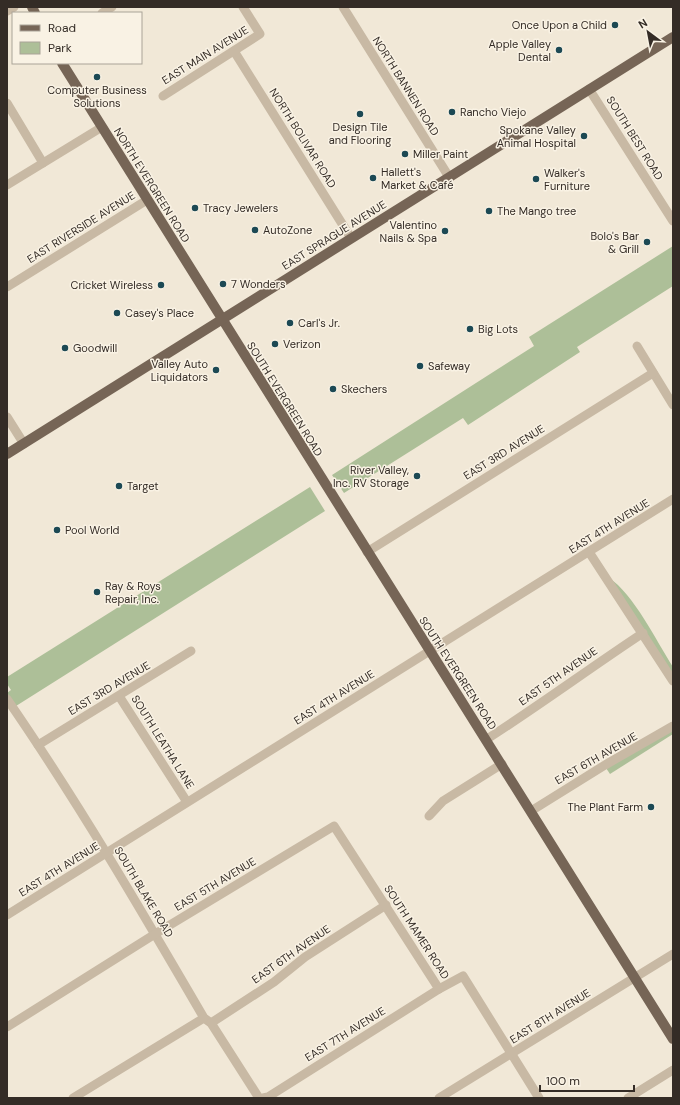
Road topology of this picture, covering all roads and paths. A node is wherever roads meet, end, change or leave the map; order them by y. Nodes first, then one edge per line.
1 (14, 7) edge
2 (243, 7) edge
3 (343, 7) edge
4 (7, 12) edge
5 (673, 36) edge
6 (234, 51) junction
7 (63, 64) edge
8 (589, 89) junction
9 (163, 96) dead end
10 (7, 103) edge
11 (102, 127) junction
12 (43, 163) junction
13 (449, 177) junction
14 (7, 185) edge
15 (147, 200) junction
16 (673, 221) edge
17 (351, 238) junction
18 (7, 287) edge
19 (222, 320) junction
20 (637, 346) dead end
21 (653, 373) junction
22 (673, 405) edge
23 (7, 417) edge
24 (24, 444) junction
25 (7, 454) edge
26 (673, 499) edge
27 (367, 552) junction
28 (590, 552) junction
29 (643, 633) junction
30 (191, 651) dead end
31 (430, 651) junction
32 (673, 681) edge
33 (119, 696) junction
34 (7, 699) edge
35 (673, 726) edge
36 (487, 739) junction
37 (38, 745) junction
38 (502, 764) junction
39 (187, 802) junction
40 (531, 810) junction
41 (429, 816) dead end
42 (334, 826) joint
43 (106, 853) junction
44 (386, 905) junction
45 (7, 915) edge
46 (155, 934) junction
47 (673, 954) edge
48 (635, 977) junction
49 (439, 990) junction
50 (208, 1020) junction
51 (7, 1027) edge
52 (673, 1039) edge
53 (510, 1054) junction
54 (673, 1070) edge
55 (73, 1098) edge
56 (259, 1098) edge
57 (263, 1098) edge
58 (438, 1098) edge
59 (539, 1098) edge
60 (628, 1098) edge

1 - 4 street
2 - 6 street, EAST MAIN AVENUE
3 - 13 street, NORTH BANNEN ROAD
5 - 8 main road, EAST SPRAGUE AVENUE
6 - 9 street, EAST MAIN AVENUE
6 - 17 street, NORTH BOLIVAR ROAD
7 - 11 main road, NORTH EVERGREEN ROAD
8 - 13 main road, EAST SPRAGUE AVENUE
8 - 16 street, SOUTH BEST ROAD
10 - 12 street
11 - 12 street
11 - 15 main road, NORTH EVERGREEN ROAD
12 - 14 street
13 - 17 main road, EAST SPRAGUE AVENUE
15 - 18 street, EAST RIVERSIDE AVENUE
15 - 19 main road, NORTH EVERGREEN ROAD
17 - 19 main road, EAST SPRAGUE AVENUE
19 - 24 main road, EAST SPRAGUE AVENUE
19 - 27 main road, SOUTH EVERGREEN ROAD
20 - 21 street
21 - 22 street
21 - 27 street, EAST 3RD AVENUE
23 - 24 street
24 - 25 main road, EAST SPRAGUE AVENUE
26 - 28 street, EAST 4TH AVENUE
27 - 31 main road, SOUTH EVERGREEN ROAD
28 - 29 street
28 - 31 street, EAST 4TH AVENUE
29 - 32 street
29 - 36 street, EAST 5TH AVENUE
30 - 33 street, EAST 3RD AVENUE
31 - 36 main road, SOUTH EVERGREEN ROAD
31 - 39 street, EAST 4TH AVENUE
33 - 37 street, EAST 3RD AVENUE
33 - 39 street, SOUTH LEATHA LANE
34 - 37 street, SOUTH BLAKE ROAD
35 - 40 street, EAST 6TH AVENUE
36 - 38 main road, SOUTH EVERGREEN ROAD
37 - 43 street, SOUTH BLAKE ROAD
38 - 40 main road, SOUTH EVERGREEN ROAD
38 - 41 street
39 - 43 street, EAST 4TH AVENUE
40 - 48 main road, SOUTH EVERGREEN ROAD
42 - 44 street, SOUTH MAMER ROAD
42 - 46 street, EAST 5TH AVENUE
43 - 45 street, EAST 4TH AVENUE
43 - 46 street, SOUTH BLAKE ROAD
44 - 49 street, SOUTH MAMER ROAD
44 - 50 street, EAST 6TH AVENUE
46 - 50 street, SOUTH BLAKE ROAD
46 - 51 street, EAST 5TH AVENUE
47 - 48 street, EAST 8TH AVENUE
48 - 52 main road, SOUTH EVERGREEN ROAD
48 - 53 street, EAST 8TH AVENUE
49 - 53 street, SOUTH MAMER ROAD
49 - 57 street, EAST 7TH AVENUE
50 - 55 street, EAST 6TH AVENUE
50 - 56 street, SOUTH BLAKE ROAD
53 - 58 street, EAST 8TH AVENUE
53 - 59 street, SOUTH MAMER ROAD
54 - 60 street

